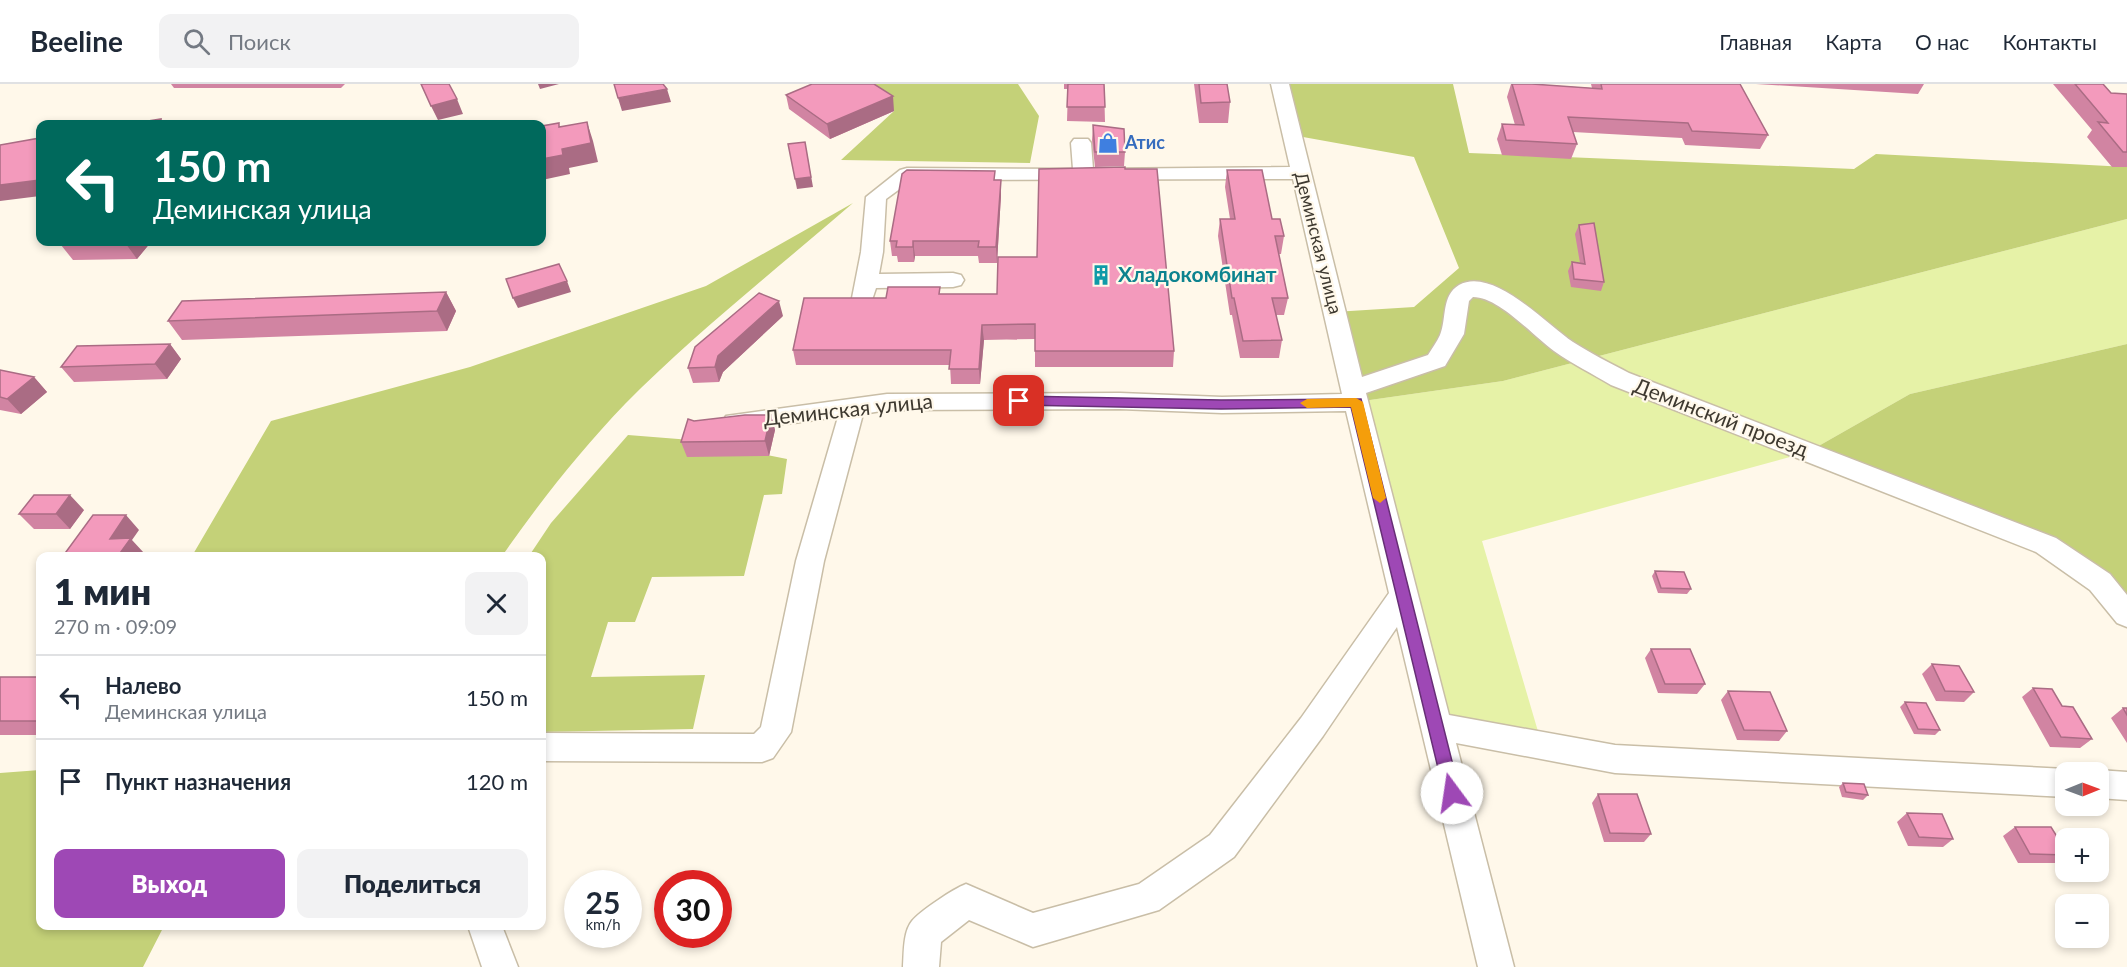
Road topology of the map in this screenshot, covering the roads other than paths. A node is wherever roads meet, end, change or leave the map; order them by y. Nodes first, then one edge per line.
1 (1280, 84) edge
2 (1081, 143) dead end
3 (1300, 173) junction
4 (1084, 175) junction
5 (953, 280) dead end
6 (1354, 396) junction
7 (853, 406) junction
8 (711, 424) edge
9 (1404, 596) junction
10 (2127, 615) edge
11 (1435, 726) junction
12 (546, 747) edge
13 (2055, 782) edge
14 (2109, 785) edge
15 (2127, 786) edge
16 (486, 930) edge
17 (500, 967) edge
18 (921, 967) edge
19 (1497, 967) edge

1 - 3 street, Деминская улица
2 - 4 street
3 - 4 street
3 - 6 street, Деминская улица
4 - 5 street
6 - 7 street, Деминская улица
6 - 9 street, Деминская улица
6 - 10 street, Деминский проезд
7 - 8 street, Деминская улица
7 - 12 street
9 - 11 street, Деминская улица
9 - 18 street
11 - 13 street
11 - 19 street, Деминская улица
14 - 15 street
16 - 17 street

